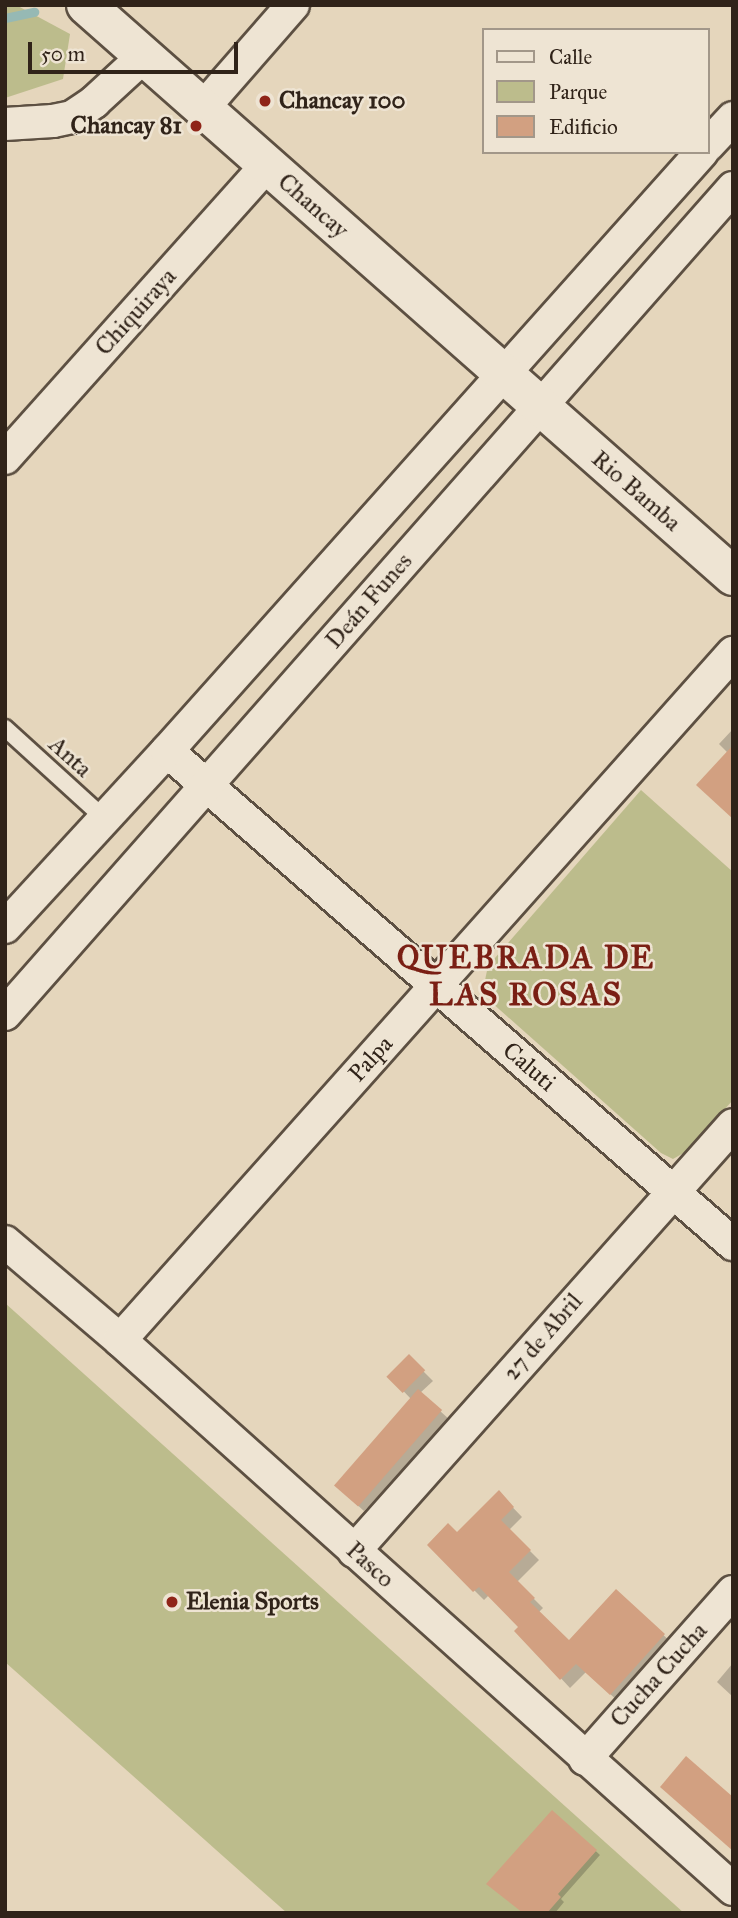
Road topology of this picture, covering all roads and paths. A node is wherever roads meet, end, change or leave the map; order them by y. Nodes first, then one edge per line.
1 (86, 5) edge
2 (293, 5) edge
3 (144, 56) junction
4 (204, 108) junction
5 (733, 118) edge
6 (5, 124) edge
7 (710, 143) edge
8 (700, 154) edge
9 (267, 165) junction
10 (733, 188) edge
11 (503, 373) junction
12 (540, 407) junction
13 (5, 458) edge
14 (733, 576) edge
15 (733, 653) edge
16 (5, 728) edge
17 (167, 751) junction
18 (206, 785) junction
19 (105, 819) junction
20 (5, 927) edge
21 (436, 986) junction
22 (5, 1014) edge
23 (733, 1125) edge
24 (672, 1191) junction
25 (5, 1242) edge
26 (733, 1244) edge
27 (120, 1340) junction
28 (354, 1551) junction
29 (733, 1592) edge
30 (585, 1759) junction
31 (733, 1889) edge

1 - 3 main road, Chancay
2 - 4 street
3 - 4 main road, Chancay
3 - 6 street
4 - 9 main road, Chancay
5 - 7 street
8 - 11 street, Deán Funes
9 - 11 main road, Chancay
9 - 13 street, Chiquiraya
10 - 12 street, Deán Funes
11 - 12 main road, Chancay
11 - 17 street, Deán Funes
12 - 14 main road, Rio Bamba
12 - 18 street, Deán Funes
15 - 21 street, Palpa
16 - 19 lane, Anta
17 - 18 street, Caluti
17 - 19 street, Deán Funes
18 - 21 street, Caluti
18 - 22 street, Deán Funes
19 - 20 street, Deán Funes
21 - 24 street, Caluti
21 - 27 street, Palpa
23 - 24 street, 27 de Abril
24 - 26 street, Caluti
24 - 28 street, 27 de Abril
25 - 27 street, Pasco
27 - 28 street, Pasco
28 - 30 street, Pasco
29 - 30 street, Cucha Cucha
30 - 31 street, Pasco

